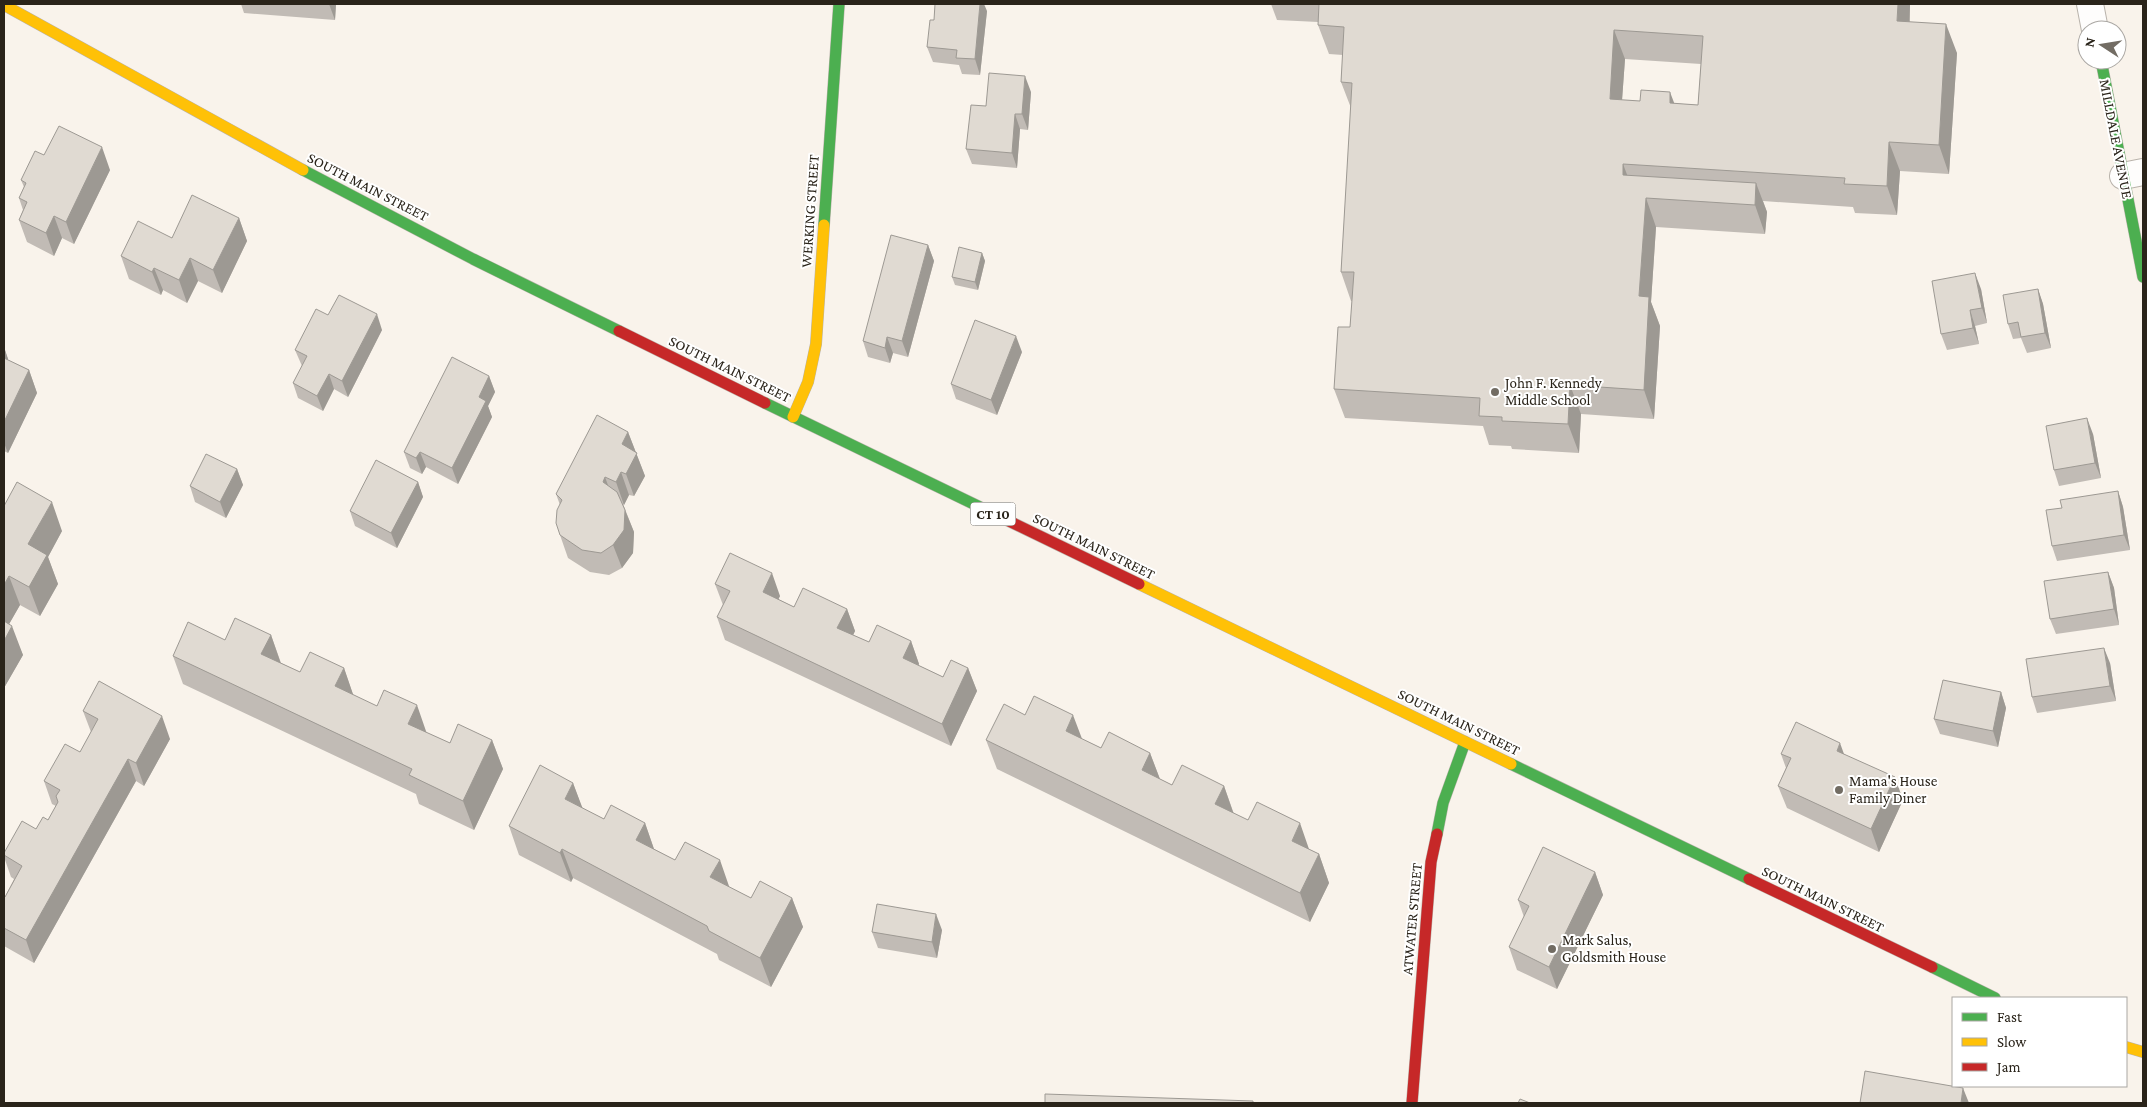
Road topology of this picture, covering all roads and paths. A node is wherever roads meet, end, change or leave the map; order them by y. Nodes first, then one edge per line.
1 (839, 4) edge
2 (2090, 4) edge
3 (4, 5) edge
4 (2093, 20) edge
5 (2104, 70) edge
6 (2133, 174) edge
7 (2143, 277) edge
8 (793, 417) junction
9 (1465, 742) junction
10 (1993, 997) edge
11 (2127, 1047) edge
12 (2143, 1052) edge
13 (1412, 1103) edge

1 - 8 main road, WERKING STREET
2 - 4 street
3 - 8 main road, SOUTH MAIN STREET / CT 10
5 - 6 main road, MILLDALE AVENUE
6 - 7 main road, MILLDALE AVENUE
8 - 9 main road, SOUTH MAIN STREET / CT 10
9 - 10 main road, SOUTH MAIN STREET / CT 10
9 - 13 main road, ATWATER STREET
11 - 12 main road

